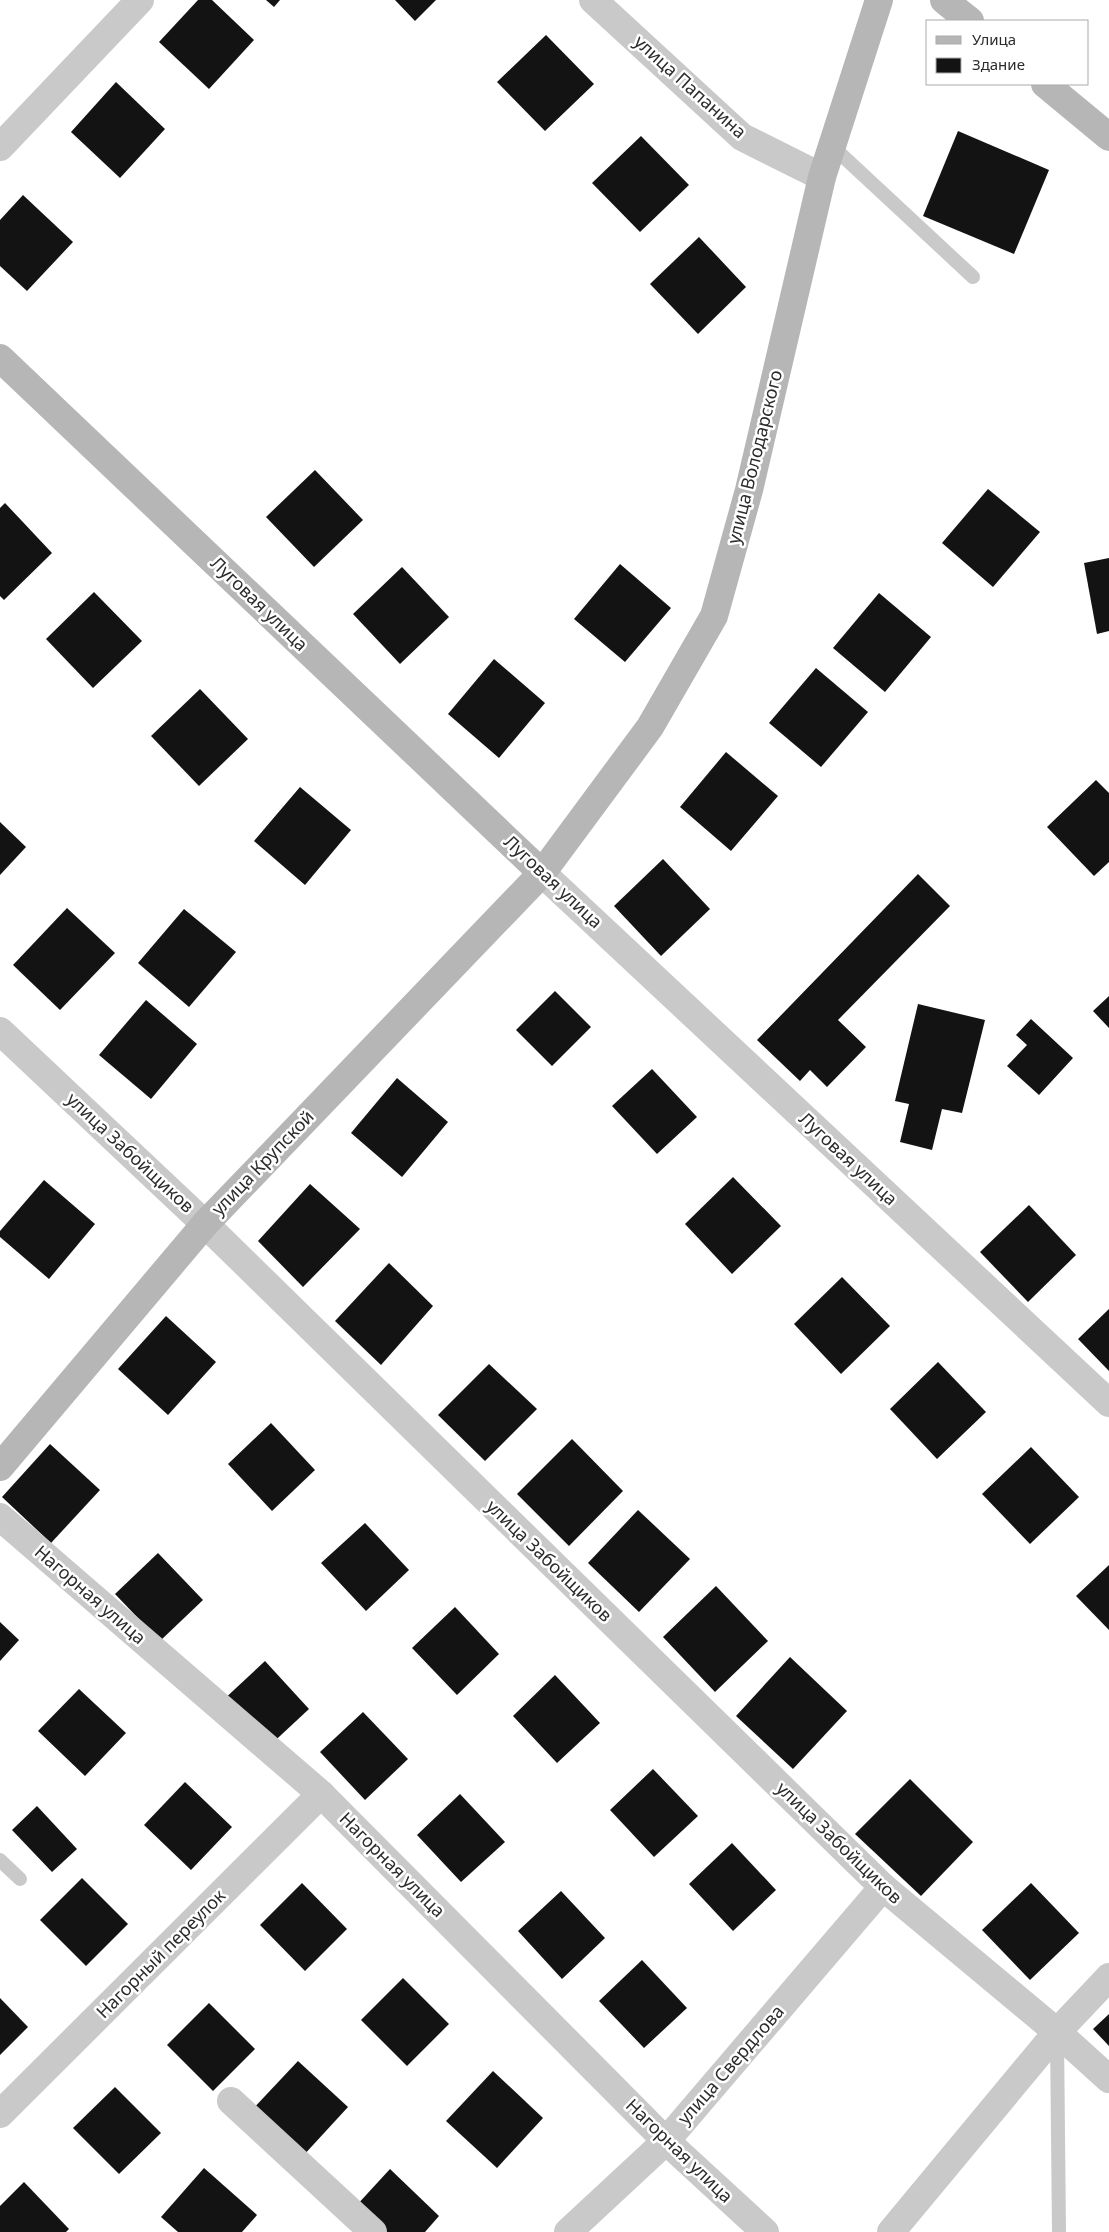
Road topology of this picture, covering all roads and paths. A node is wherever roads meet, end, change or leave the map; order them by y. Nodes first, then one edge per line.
1 (140, 0) edge
2 (592, 0) edge
3 (879, 0) edge
4 (944, 0) edge
5 (969, 20) edge
6 (1046, 85) edge
7 (1109, 137) edge
8 (0, 146) edge
9 (832, 146) junction
10 (822, 177) junction
11 (973, 277) dead end
12 (0, 358) edge
13 (542, 872) junction
14 (0, 1030) edge
15 (205, 1224) junction
16 (1109, 1402) edge
17 (0, 1467) edge
18 (0, 1517) edge
19 (321, 1794) junction
20 (0, 1860) edge
21 (20, 1879) dead end
22 (883, 1887) junction
23 (1109, 1977) edge
24 (1057, 2032) junction
25 (1109, 2079) edge
26 (231, 2101) dead end
27 (0, 2114) edge
28 (666, 2141) junction
29 (373, 2232) edge
30 (568, 2232) edge
31 (765, 2232) edge
32 (891, 2232) edge
33 (1059, 2232) edge

1 - 8 street
2 - 10 street, улица Папанина
3 - 9 main road, улица Володарского
4 - 5 main road
6 - 7 main road
9 - 10 main road, улица Володарского
9 - 11 lane
10 - 13 main road, улица Володарского
12 - 13 main road, Луговая улица
13 - 15 main road, улица Крупской
13 - 16 street, Луговая улица
14 - 15 street, улица Забойщиков
15 - 17 main road, улица Крупской
15 - 22 street, улица Забойщиков
18 - 19 street, Нагорная улица
19 - 27 street, Нагорный переулок
19 - 28 street, Нагорная улица
20 - 21 lane
22 - 24 street, улица Забойщиков
22 - 28 street, улица Свердлова
23 - 24 street
24 - 25 street, улица Забойщиков
24 - 32 street
24 - 33 lane
26 - 29 street
28 - 30 street, улица Свердлова
28 - 31 street, Нагорная улица

